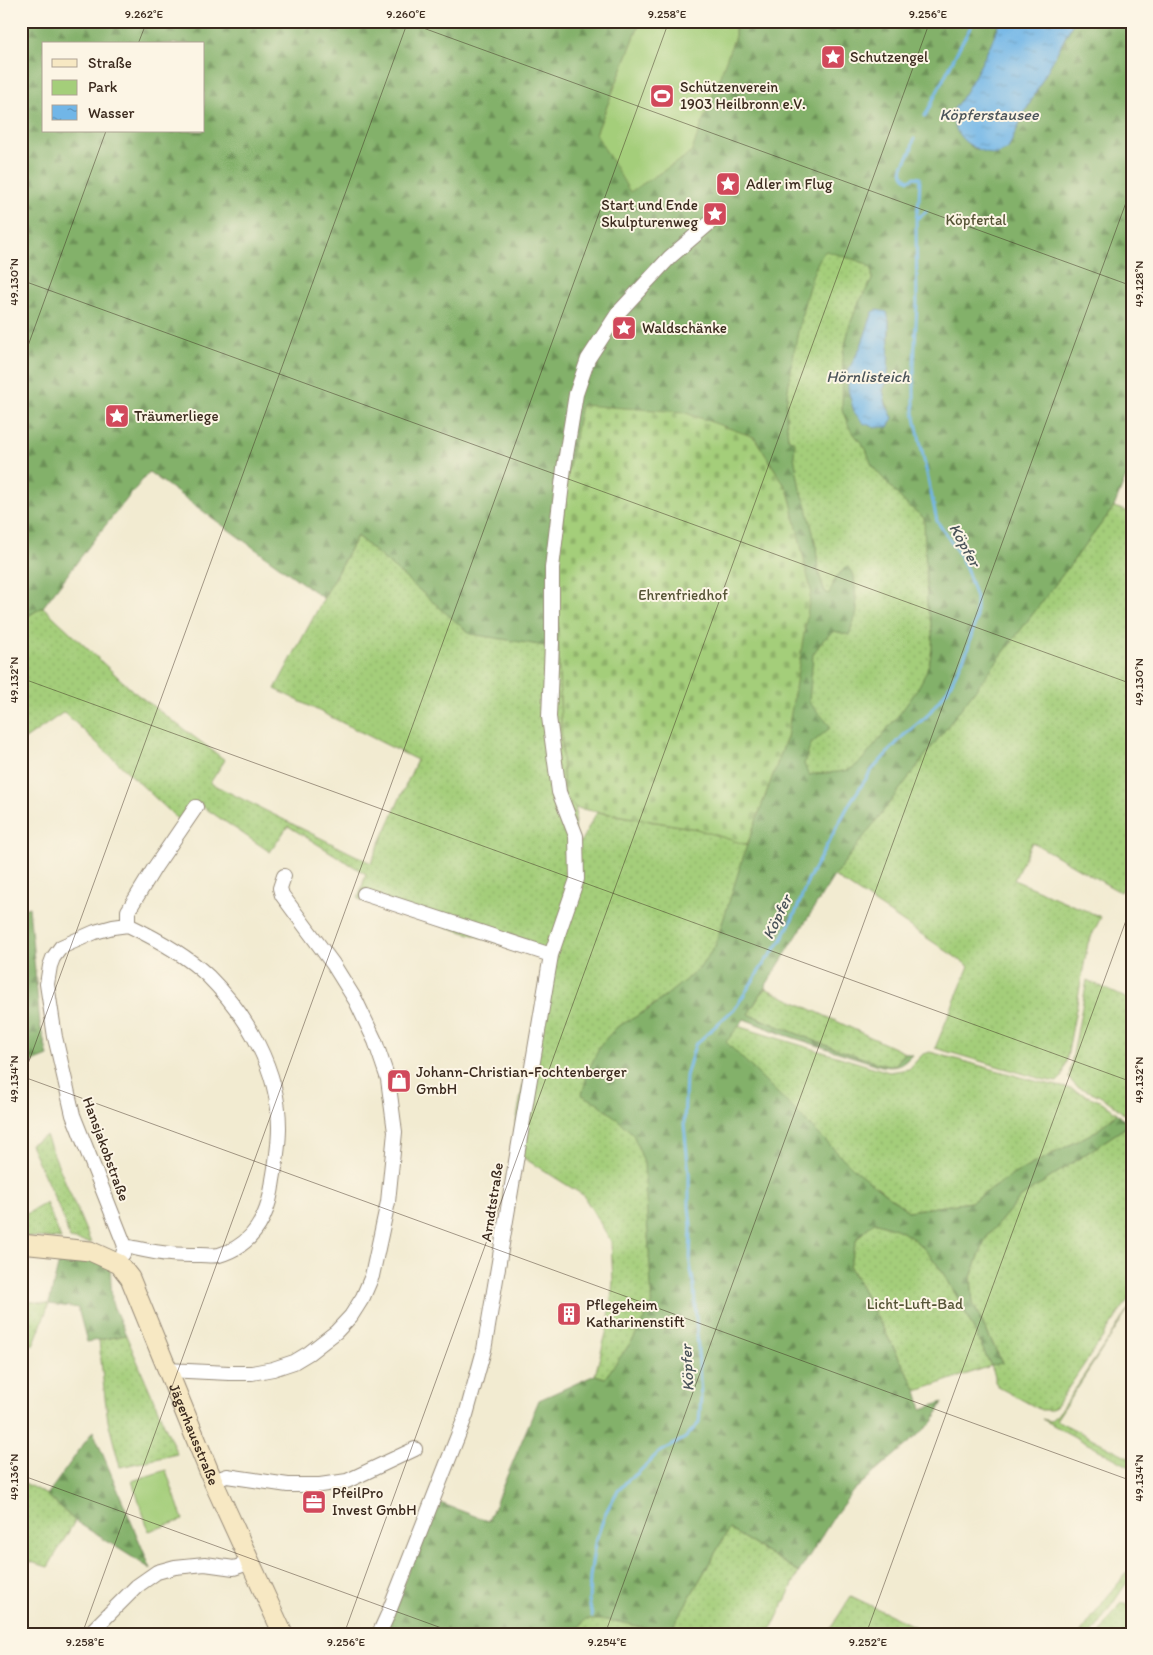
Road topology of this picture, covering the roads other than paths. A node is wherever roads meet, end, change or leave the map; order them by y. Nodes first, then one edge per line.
1 (712, 221) dead end
2 (196, 807) dead end
3 (284, 876) dead end
4 (364, 894) dead end
5 (128, 925) junction
6 (551, 955) junction
7 (27, 1244) edge
8 (125, 1246) junction
9 (120, 1264) junction
10 (167, 1370) junction
11 (415, 1449) dead end
12 (214, 1481) junction
13 (251, 1562) junction
14 (89, 1634) edge
15 (283, 1634) edge
16 (379, 1634) edge

1 - 6 street, Arndtstraße
2 - 5 street
3 - 10 street
4 - 6 street
5 - 8 street, Hansjakobstraße
5 - 8 street
6 - 16 street, Arndtstraße
7 - 9 street
8 - 9 street
9 - 10 street, Jägerhausstraße
10 - 12 street, Jägerhausstraße
11 - 12 street
12 - 13 street, Jägerhausstraße
13 - 14 street
13 - 15 street, Jägerhausstraße

